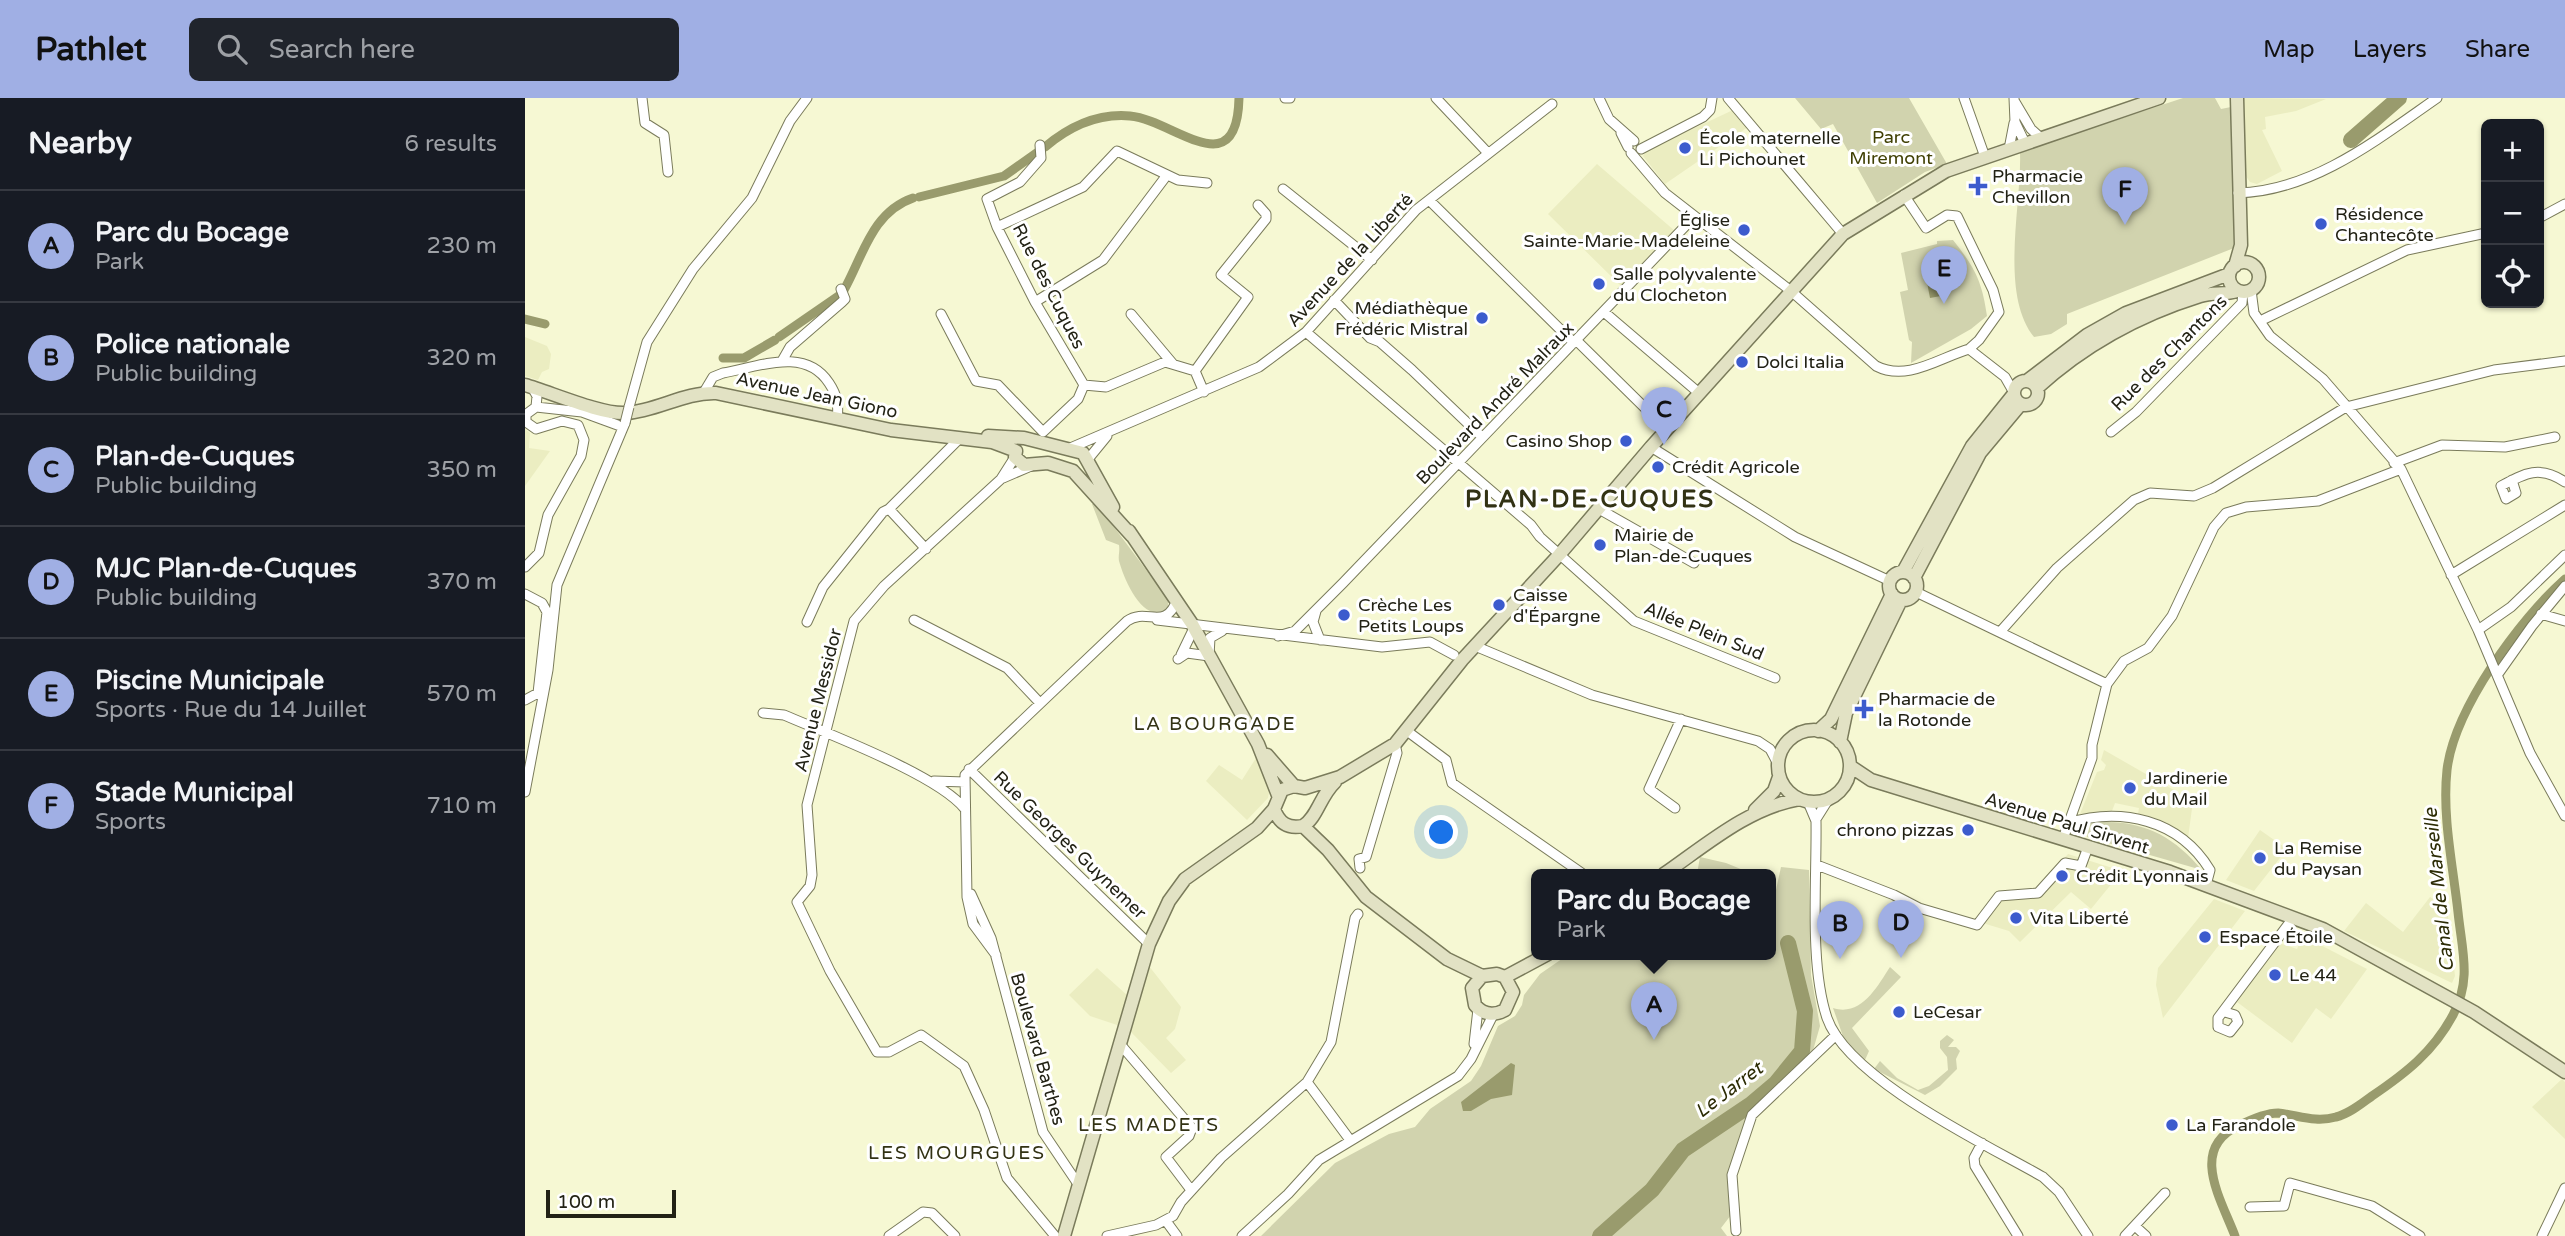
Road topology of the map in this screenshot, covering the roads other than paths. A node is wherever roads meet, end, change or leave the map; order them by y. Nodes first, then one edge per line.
1 (642, 98) edge
2 (807, 98) edge
3 (1285, 98) edge
4 (1290, 98) edge
5 (1436, 98) edge
6 (1599, 98) edge
7 (1712, 98) edge
8 (1728, 98) edge
9 (1964, 98) edge
10 (2159, 98) edge
11 (2231, 98) edge
12 (2437, 98) edge
13 (2014, 100) edge
14 (1552, 104) dead end
15 (2238, 105) edge
16 (2015, 122) junction
17 (2031, 138) junction
18 (1635, 147) junction
19 (1041, 149) dead end
20 (2009, 149) junction
21 (1487, 152) junction
22 (1985, 157) junction
23 (668, 172) dead end
24 (1167, 175) junction
25 (1207, 183) dead end
26 (1283, 189) dead end
27 (2238, 193) junction
28 (1904, 195) junction
29 (1429, 200) junction
30 (2565, 204) edge
31 (1258, 205) dead end
32 (2544, 215) edge
33 (1694, 217) junction
34 (997, 227) junction
35 (1843, 234) junction
36 (2481, 234) edge
37 (2241, 245) junction
38 (1372, 260) junction
39 (2251, 264) junction
40 (2232, 270) junction
41 (1791, 291) junction
42 (2244, 291) junction
43 (842, 292) dead end
44 (1334, 300) junction
45 (1035, 302) junction
46 (1604, 312) junction
47 (941, 314) dead end
48 (1131, 314) dead end
49 (2260, 321) junction
50 (1306, 332) junction
51 (1575, 341) junction
52 (1969, 349) junction
53 (782, 361) junction
54 (2565, 361) edge
55 (1173, 364) junction
56 (1195, 371) junction
57 (1084, 385) junction
58 (529, 386) edge
59 (2022, 390) junction
60 (704, 392) junction
61 (1204, 392) junction
62 (1699, 393) junction
63 (536, 407) junction
64 (2346, 407) junction
65 (525, 415) edge
66 (625, 418) junction
67 (837, 419) junction
68 (1670, 426) junction
69 (1117, 429) junction
70 (2111, 432) dead end
71 (921, 433) junction
72 (1482, 437) junction
73 (2555, 437) dead end
74 (960, 438) junction
75 (1024, 438) junction
76 (1651, 447) junction
77 (1068, 450) junction
78 (1015, 454) junction
79 (1089, 461) junction
80 (1459, 463) junction
81 (1031, 466) junction
82 (2398, 466) junction
83 (1073, 471) junction
84 (1001, 479) junction
85 (2512, 480) dead end
86 (2565, 482) edge
87 (2565, 505) edge
88 (889, 509) junction
89 (1599, 509) junction
90 (1132, 536) junction
91 (926, 549) junction
92 (1559, 555) junction
93 (2565, 555) edge
94 (1694, 563) dead end
95 (525, 567) edge
96 (1908, 575) junction
97 (2451, 575) junction
98 (2565, 586) edge
99 (1894, 592) junction
100 (1916, 592) junction
101 (525, 594) edge
102 (1177, 600) junction
103 (1317, 609) junction
104 (2541, 614) junction
105 (1147, 618) junction
106 (914, 620) dead end
107 (2565, 621) edge
108 (807, 622) dead end
109 (1193, 626) junction
110 (1231, 630) junction
111 (2478, 630) junction
112 (2000, 632) junction
113 (1278, 636) junction
114 (1320, 640) junction
115 (1475, 646) junction
116 (1454, 655) dead end
117 (1209, 656) junction
118 (2496, 669) junction
119 (1775, 678) dead end
120 (2107, 684) junction
121 (525, 700) edge
122 (1039, 702) junction
123 (763, 713) dead end
124 (1681, 719) junction
125 (1407, 731) junction
126 (1818, 731) junction
127 (827, 734) junction
128 (1840, 742) junction
129 (1258, 744) junction
130 (1395, 744) junction
131 (1778, 764) junction
132 (1850, 766) junction
133 (969, 769) junction
134 (1340, 777) junction
135 (1779, 778) junction
136 (926, 779) junction
137 (965, 782) junction
138 (1845, 785) junction
139 (1300, 787) junction
140 (1894, 788) junction
141 (525, 792) edge
142 (1278, 795) junction
143 (1828, 800) junction
144 (1803, 801) junction
145 (1675, 808) dead end
146 (965, 809) junction
147 (1274, 809) junction
148 (1315, 811) junction
149 (2565, 816) edge
150 (1749, 817) junction
151 (1816, 821) junction
152 (1282, 822) junction
153 (2068, 823) junction
154 (1303, 827) junction
155 (1257, 828) junction
156 (2063, 839) junction
157 (2088, 847) junction
158 (1328, 850) junction
159 (1817, 865) junction
160 (1360, 868) dead end
161 (1576, 869) edge
162 (1671, 869) edge
163 (2206, 885) junction
164 (1358, 914) dead end
165 (2291, 917) junction
166 (1149, 944) junction
167 (1447, 958) junction
168 (1537, 960) edge
169 (1541, 960) edge
170 (1482, 976) junction
171 (1505, 977) junction
172 (1472, 988) junction
173 (1513, 992) junction
174 (1478, 1009) junction
175 (2229, 1013) dead end
176 (1493, 1015) junction
177 (1836, 1035) junction
178 (1120, 1044) junction
179 (1471, 1059) junction
180 (2565, 1072) edge
181 (1307, 1082) junction
182 (1350, 1139) junction
183 (1982, 1143) junction
184 (1079, 1184) junction
185 (2565, 1188) edge
186 (1191, 1190) junction
187 (2165, 1193) dead end
188 (2249, 1208) dead end
189 (1166, 1221) junction
190 (2135, 1226) junction
191 (1736, 1231) dead end
192 (889, 1236) edge
193 (955, 1236) edge
194 (1055, 1236) edge
195 (1064, 1236) edge
196 (1107, 1236) edge
197 (1177, 1236) edge
198 (1242, 1236) edge
199 (2017, 1236) edge
200 (2088, 1236) edge
201 (2125, 1236) edge
202 (2146, 1236) edge
203 (2420, 1236) edge
204 (2542, 1236) edge

1 - 23 street
2 - 66 street
3 - 4 street
5 - 21 street
6 - 18 street
7 - 18 street
8 - 35 street
9 - 22 street
10 - 17 street
11 - 15 street
12 - 27 street
13 - 16 street
13 - 17 street
14 - 21 street, Avenue de la Liberté
15 - 27 street
16 - 17 street
16 - 20 street
17 - 20 street
18 - 33 street
19 - 34 street
20 - 22 street
21 - 29 street, Avenue de la Liberté
22 - 28 street
24 - 25 street, Rue des Cuques
24 - 34 street, Rue des Cuques
24 - 45 street
26 - 38 street
27 - 37 street
28 - 35 street
28 - 52 street
29 - 38 street, Avenue de la Liberté
29 - 51 street
30 - 32 street
31 - 56 street
33 - 41 street
33 - 46 street, Boulevard André Malraux
34 - 45 street, Rue des Cuques
35 - 41 street
36 - 49 street
37 - 39 street
37 - 40 street
38 - 44 street, Avenue de la Liberté
39 - 40 street
39 - 42 street
40 - 42 street
40 - 59 street
41 - 52 street
41 - 62 street
42 - 49 street
42 - 59 street
42 - 70 street, Rue des Chantons
43 - 53 street
44 - 50 street, Avenue de la Liberté
44 - 72 street
45 - 57 street, Rue des Cuques
46 - 51 street, Boulevard André Malraux
46 - 62 street
47 - 57 street
48 - 55 street
49 - 64 street
50 - 61 street, Avenue de la Liberté
50 - 80 street, Allée Plein Sud
51 - 68 street
51 - 72 street, Boulevard André Malraux
52 - 59 street
53 - 60 street
53 - 67 street
54 - 64 street
55 - 56 street
55 - 57 street
56 - 61 street
58 - 63 street
58 - 66 street
59 - 96 street
60 - 66 street, Avenue Jean Giono
60 - 67 street, Avenue Jean Giono
61 - 69 street, Avenue de la Liberté
62 - 68 street
63 - 65 street
63 - 66 street
64 - 82 street
64 - 112 street
65 - 95 street
66 - 141 street
67 - 71 street, Avenue Jean Giono
68 - 76 street
69 - 77 street, Avenue de la Liberté
69 - 79 street, Avenue de la Liberté
71 - 74 street, Avenue Jean Giono
71 - 75 street, Avenue Jean Giono
72 - 80 street, Boulevard André Malraux
73 - 82 street
74 - 78 street, Avenue Jean Giono
74 - 88 street
75 - 77 street, Avenue Jean Giono
75 - 78 street
76 - 89 street
76 - 99 street
77 - 79 street, Avenue Jean Giono
78 - 81 street, Avenue Jean Giono
78 - 84 street, Avenue Messidor
79 - 83 street
79 - 90 street
80 - 92 street, Allée Plein Sud
80 - 103 street, Boulevard André Malraux
81 - 83 street, Avenue Jean Giono
81 - 84 street, Avenue Messidor
82 - 97 street
82 - 120 street
83 - 90 street
84 - 91 street, Avenue Messidor
85 - 86 street
87 - 97 street
88 - 91 street
88 - 108 street
89 - 92 street
89 - 94 street
90 - 102 street
91 - 127 street, Avenue Messidor
92 - 115 street
92 - 119 street, Allée Plein Sud
93 - 111 street
96 - 99 street
96 - 100 street
97 - 111 street
98 - 104 street
99 - 100 street
99 - 126 street
99 - 128 street
100 - 112 street
101 - 121 street
102 - 105 street
102 - 109 street
103 - 113 street, Boulevard André Malraux
103 - 114 street
104 - 107 street
104 - 118 street
105 - 109 street
105 - 122 street
106 - 122 street
109 - 110 street
109 - 117 street
109 - 117 street
110 - 113 street
110 - 117 street
111 - 118 street
112 - 120 street
113 - 114 street
114 - 116 street
115 - 124 street
115 - 125 street
117 - 129 street
118 - 149 street
120 - 153 street
122 - 133 street
123 - 127 street
124 - 131 street
124 - 145 street
125 - 130 street
125 - 161 street
126 - 128 street
126 - 131 street
127 - 136 street
127 - 194 street, Avenue Messidor
128 - 132 street
129 - 139 street
129 - 142 street
130 - 134 street
130 - 160 street
131 - 135 street
132 - 138 street
132 - 140 street
133 - 137 street, Boulevard Barthes
133 - 166 street, Rue Georges Guynemer
134 - 139 street
134 - 148 street
135 - 144 street
135 - 150 street
136 - 137 street
136 - 146 street
137 - 146 street, Boulevard Barthes
138 - 140 street
138 - 143 street
139 - 142 street
139 - 148 street
140 - 156 street, Avenue Paul Sirvent
142 - 147 street
143 - 144 street
143 - 151 street
144 - 150 street
144 - 151 street
146 - 184 street, Boulevard Barthes
147 - 152 street
147 - 155 street
148 - 154 street
148 - 158 street
150 - 162 street
151 - 159 street
152 - 154 street
152 - 155 street
153 - 156 street
153 - 163 street
154 - 158 street
155 - 166 street
156 - 157 street, Avenue Paul Sirvent
157 - 159 street
157 - 163 street, Avenue Paul Sirvent
158 - 167 street
159 - 177 street
163 - 165 street, Avenue Paul Sirvent
164 - 181 street
165 - 175 street
165 - 180 street, Avenue Paul Sirvent
166 - 178 street
167 - 170 street
167 - 172 street
168 - 171 street
169 - 173 street
170 - 171 street
170 - 172 street
171 - 173 street
172 - 174 street
173 - 176 street
174 - 176 street
174 - 179 street
176 - 179 street
177 - 183 street
177 - 191 street
178 - 184 street
178 - 186 street
179 - 182 street
181 - 182 street
181 - 186 street
182 - 198 street
183 - 199 street
183 - 200 street
184 - 195 street
185 - 204 street
186 - 189 street
187 - 190 street
188 - 203 street
189 - 196 street
189 - 197 street
190 - 201 street
190 - 202 street
192 - 193 street

